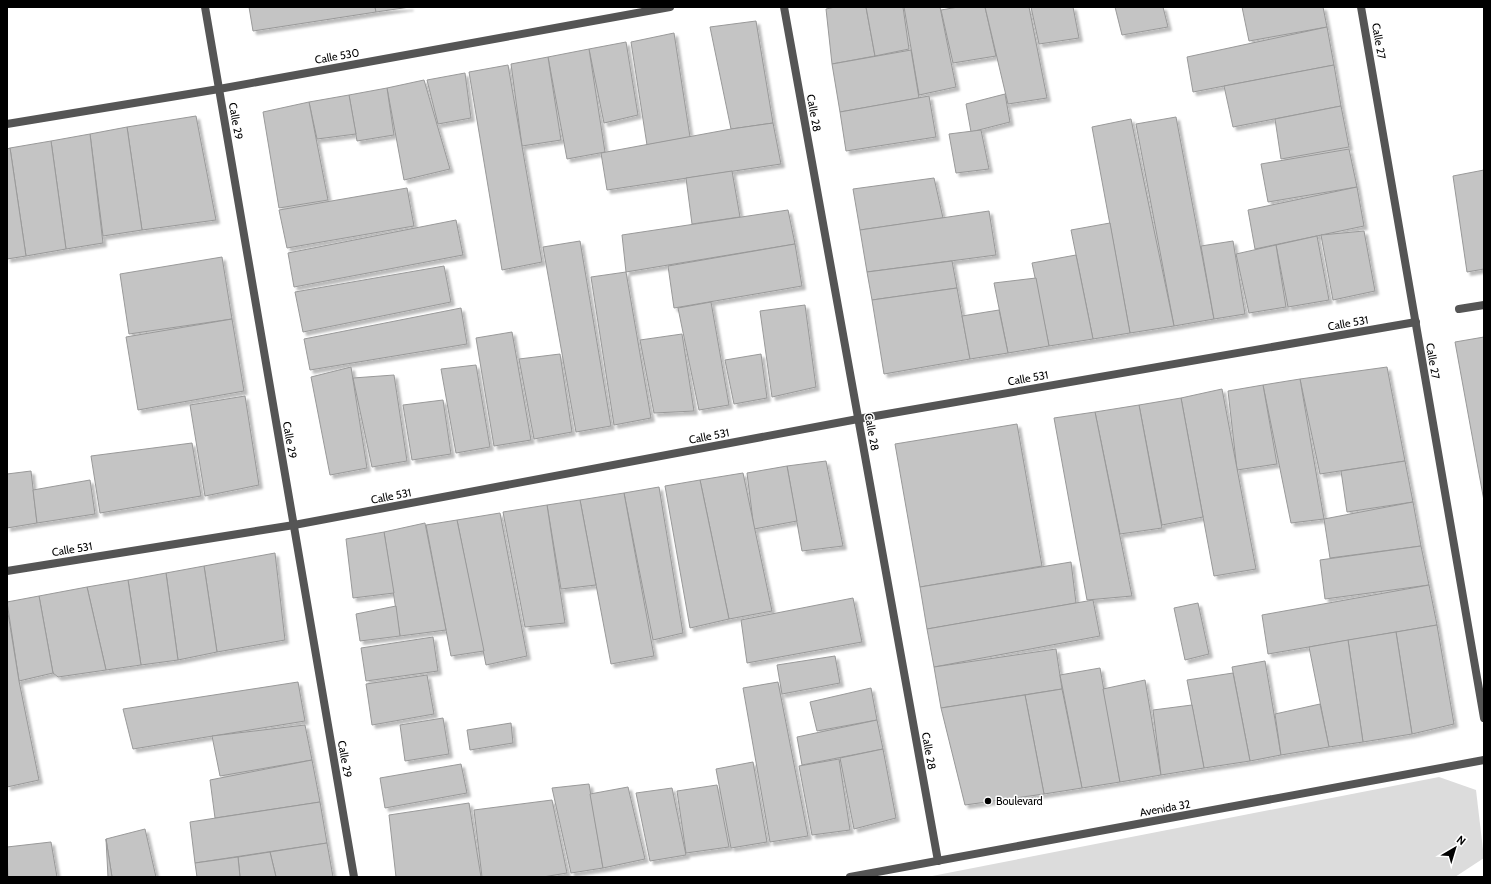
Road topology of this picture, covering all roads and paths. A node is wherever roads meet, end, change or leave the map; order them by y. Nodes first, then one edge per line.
1 (205, 7) edge
2 (670, 7) edge
3 (784, 7) edge
4 (1362, 7) edge
5 (219, 88) junction
6 (7, 124) edge
7 (1484, 305) edge
8 (1459, 309) dead end
9 (1416, 322) junction
10 (858, 419) junction
11 (294, 525) junction
12 (7, 571) edge
13 (1484, 718) edge
14 (1484, 760) edge
15 (938, 861) junction
16 (354, 877) edge
17 (850, 877) edge

1 - 5 street, Calle 29
2 - 5 street, Calle 530
3 - 10 street, Calle 28
4 - 9 street, Calle 27
5 - 6 street, Calle 530
5 - 11 street, Calle 29
7 - 8 street
9 - 10 street, Calle 531
9 - 13 street, Calle 27
10 - 11 street, Calle 531
10 - 15 street, Calle 28
11 - 12 street, Calle 531
11 - 16 street, Calle 29
14 - 15 street, Avenida 32
15 - 17 street, Avenida 32

